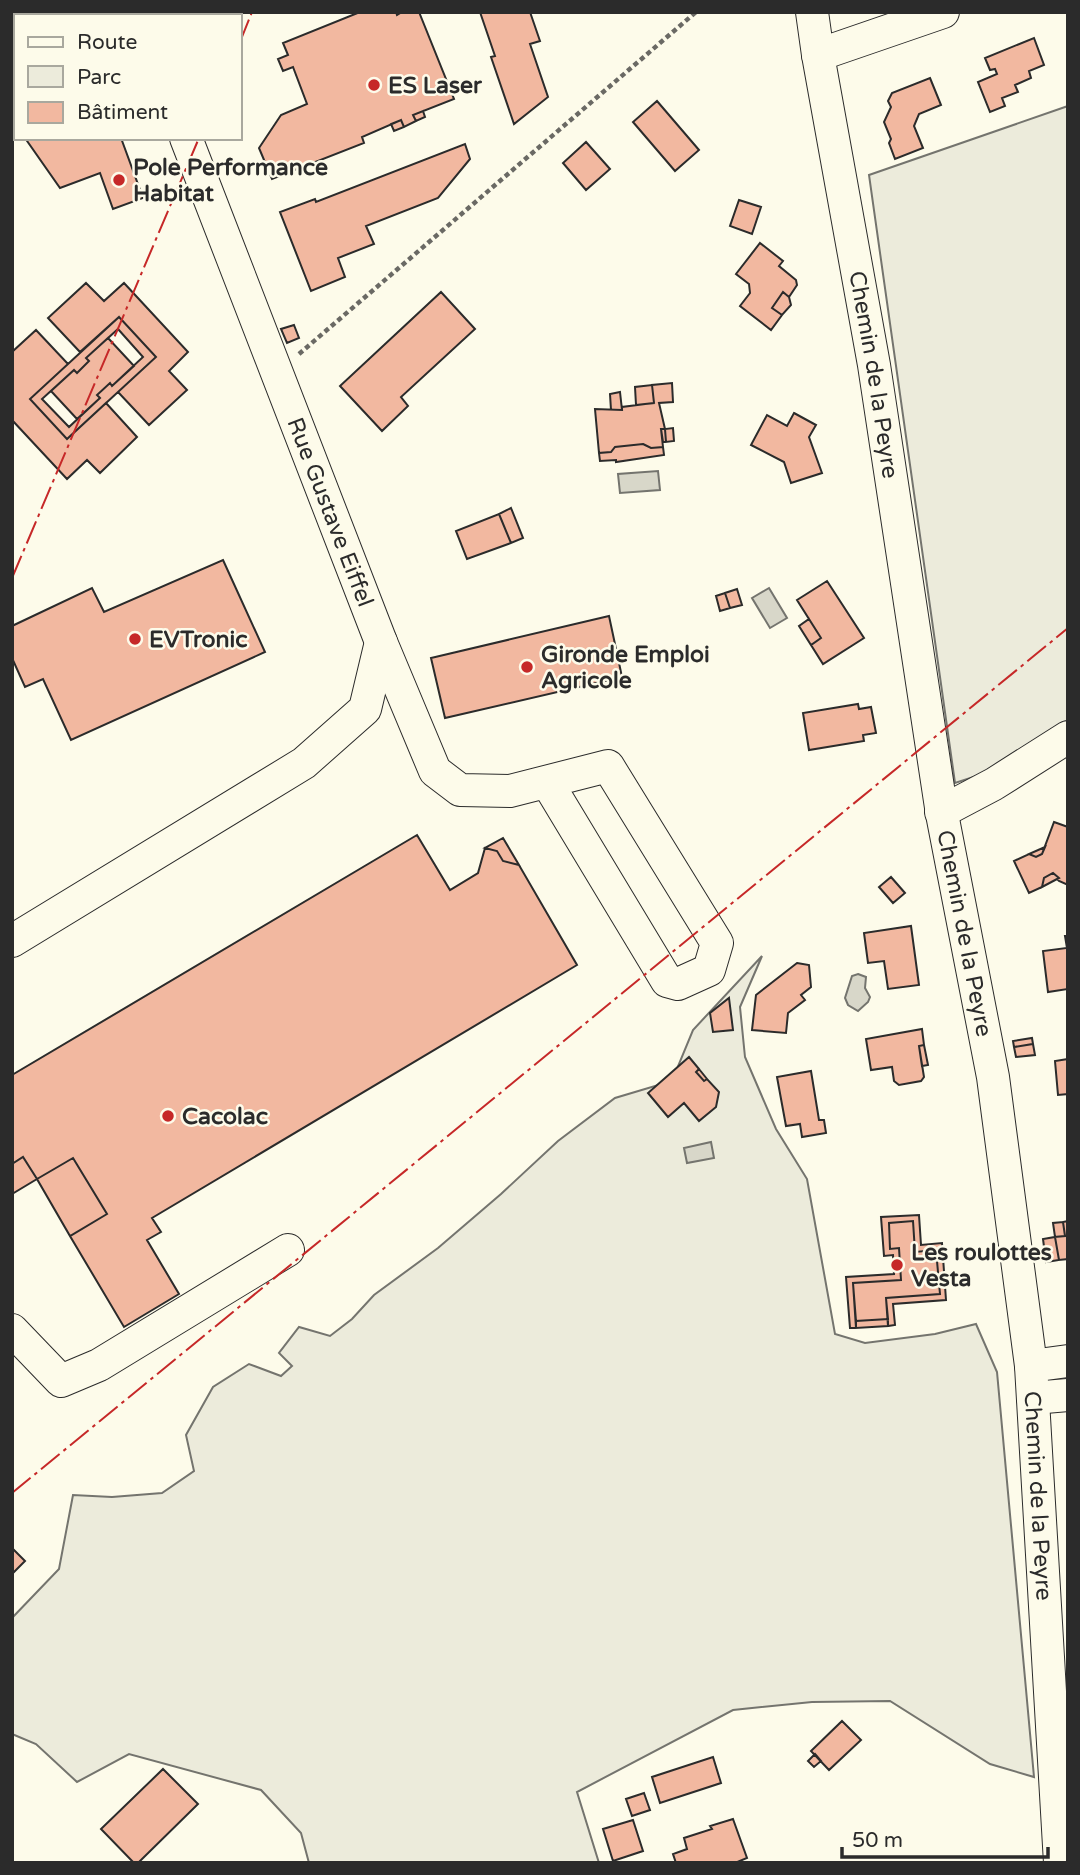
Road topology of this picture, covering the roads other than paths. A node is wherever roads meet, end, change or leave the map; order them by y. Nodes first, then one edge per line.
1 (813, 12) edge
2 (943, 12) edge
3 (818, 55) junction
4 (187, 140) edge
5 (381, 642) junction
6 (1068, 737) edge
7 (547, 782) junction
8 (941, 812) junction
9 (12, 941) edge
10 (288, 1250) dead end
11 (12, 1329) edge
12 (1068, 1361) edge
13 (1031, 1366) junction
14 (1068, 1395) edge
15 (1033, 1398) junction
16 (1060, 1863) edge

1 - 3 street, Chemin de la Peyre
2 - 3 street
3 - 8 street, Chemin de la Peyre
4 - 5 street, Rue Gustave Eiffel
5 - 7 street, Rue Gustave Eiffel
5 - 9 street
6 - 8 street
7 - 7 street, Rue Gustave Eiffel
8 - 13 street, Chemin de la Peyre
10 - 11 street
12 - 13 street
13 - 15 street, Chemin de la Peyre
14 - 15 street
15 - 16 street, Chemin de la Peyre

